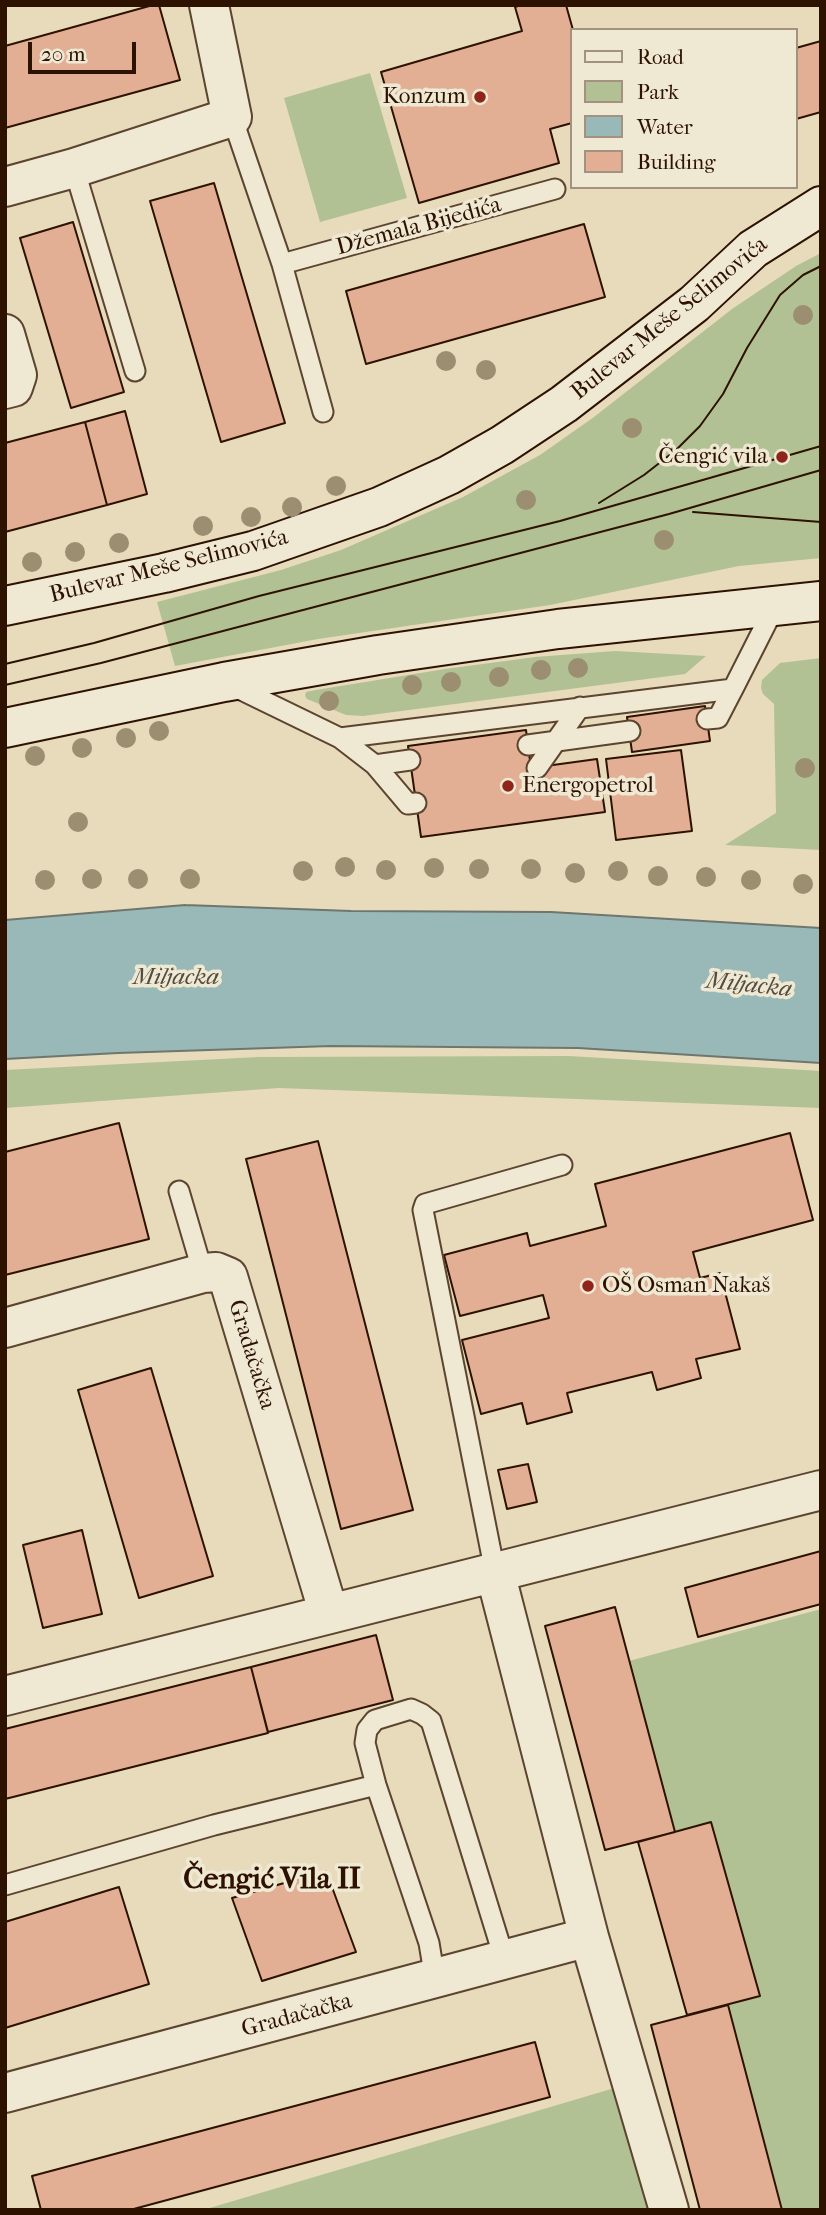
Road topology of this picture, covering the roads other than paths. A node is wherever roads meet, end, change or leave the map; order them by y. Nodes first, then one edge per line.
1 (209, 5) edge
2 (232, 117) junction
3 (74, 168) junction
4 (5, 187) edge
5 (555, 189) dead end
6 (821, 206) edge
7 (282, 264) junction
8 (5, 334) edge
9 (135, 371) dead end
10 (5, 389) edge
11 (323, 412) dead end
12 (821, 601) edge
13 (5, 606) edge
14 (775, 606) junction
15 (224, 682) junction
16 (733, 690) junction
17 (580, 707) junction
18 (707, 719) dead end
19 (5, 728) edge
20 (629, 731) dead end
21 (340, 738) junction
22 (557, 741) junction
23 (528, 745) dead end
24 (410, 760) dead end
25 (375, 765) junction
26 (537, 768) dead end
27 (416, 803) dead end
28 (562, 1166) dead end
29 (179, 1191) dead end
30 (203, 1273) junction
31 (5, 1328) edge
32 (821, 1490) edge
33 (495, 1572) junction
34 (329, 1614) junction
35 (5, 1696) edge
36 (376, 1785) junction
37 (5, 1885) edge
38 (589, 1937) junction
39 (505, 1961) junction
40 (435, 1979) junction
41 (5, 2093) edge
42 (669, 2210) edge

1 - 2 street
2 - 3 street
2 - 7 lane
3 - 4 street
3 - 9 lane
5 - 7 lane, Džemala Bijedića
6 - 13 street, Bulevar Meše Selimovića
7 - 11 lane
8 - 10 street
12 - 14 street
14 - 15 street
14 - 16 lane
15 - 19 street
15 - 21 lane
16 - 17 lane
16 - 18 lane
17 - 21 lane
17 - 22 lane
20 - 22 lane
21 - 25 lane
22 - 23 lane
22 - 26 lane
24 - 25 lane
25 - 27 lane
28 - 33 lane
29 - 30 lane
30 - 31 street
30 - 34 street, Gradačačka
32 - 33 street
33 - 34 street
33 - 38 street
34 - 35 street
36 - 37 lane
36 - 39 lane
36 - 40 lane
38 - 39 street, Gradačačka
38 - 42 street
39 - 40 street, Gradačačka
40 - 41 street, Gradačačka

